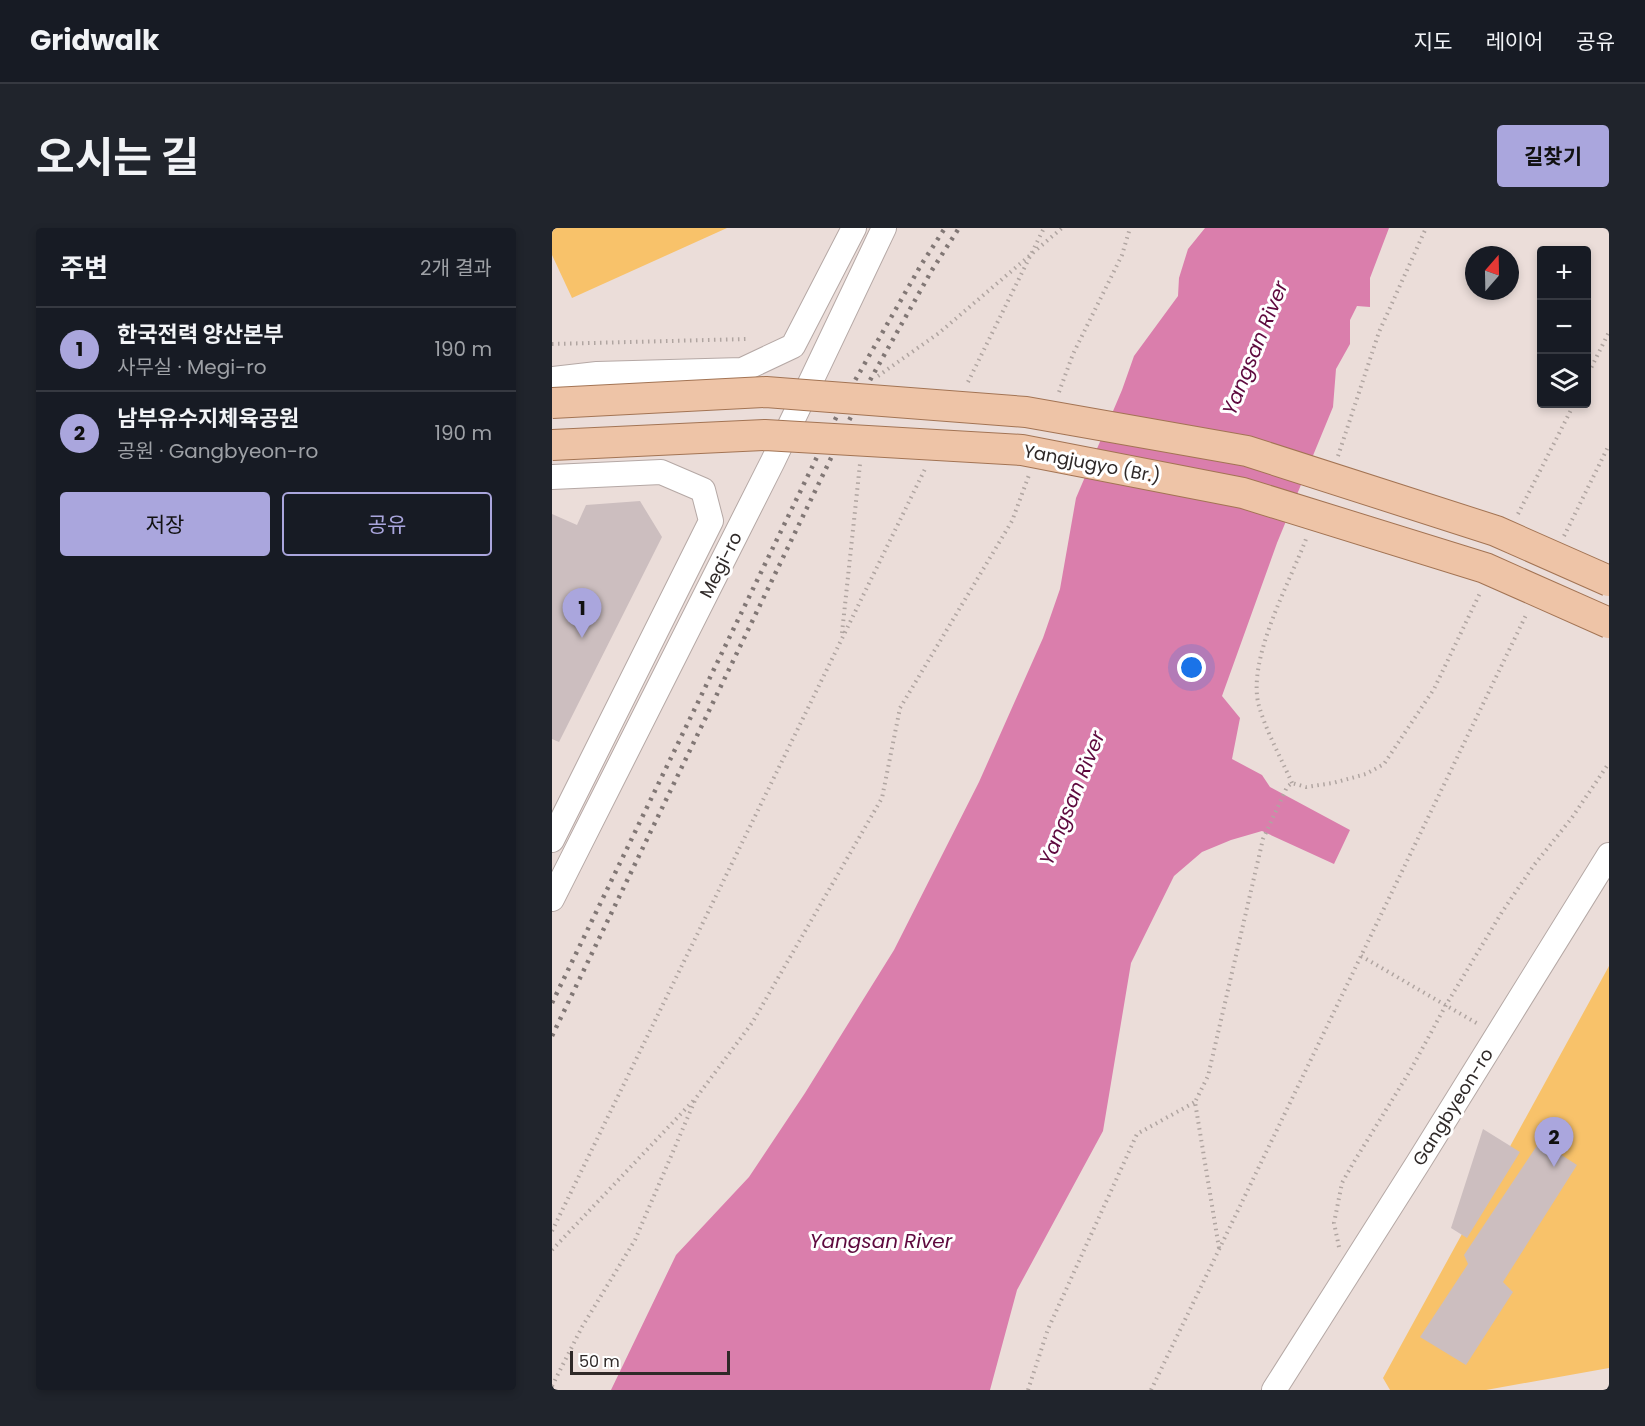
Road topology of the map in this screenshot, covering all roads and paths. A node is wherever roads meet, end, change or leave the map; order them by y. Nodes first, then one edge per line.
1 (854, 228) edge
2 (884, 228) edge
3 (1044, 228) edge
4 (1130, 228) edge
5 (1609, 332) edge
6 (747, 339) dead end
7 (552, 344) edge
8 (1591, 370) edge
9 (552, 379) edge
10 (967, 384) dead end
11 (1056, 399) dead end
12 (552, 404) edge
13 (1572, 408) edge
14 (552, 445) edge
15 (930, 458) dead end
16 (1032, 465) dead end
17 (552, 477) edge
18 (1516, 518) dead end
19 (1609, 581) edge
20 (1486, 582) dead end
21 (1609, 623) edge
22 (1455, 758) dead end
23 (1609, 763) edge
24 (552, 840) edge
25 (1609, 855) edge
26 (552, 899) edge
27 (1360, 955) junction
28 (1446, 1005) junction
29 (1482, 1026) dead end
30 (696, 1098) junction
31 (1195, 1102) junction
32 (552, 1232) edge
33 (1219, 1248) junction
34 (552, 1250) edge
35 (1341, 1254) dead end
36 (552, 1386) edge
37 (1028, 1390) edge
38 (1151, 1390) edge
39 (1274, 1390) edge

1 - 9 street
2 - 26 street, Megi-ro
3 - 10 path
4 - 11 path
5 - 8 path
6 - 7 path
12 - 19 main road, bridge
13 - 18 path
14 - 21 main road, Yangjugyo (Br.), bridge
15 - 32 path
16 - 30 path
17 - 24 street
20 - 31 path
22 - 27 path
23 - 28 path
25 - 39 street, Gangbyeon-ro
27 - 28 path
27 - 33 path
28 - 29 path
28 - 35 path
30 - 34 path
30 - 36 path
31 - 33 path
31 - 37 path
33 - 38 path

